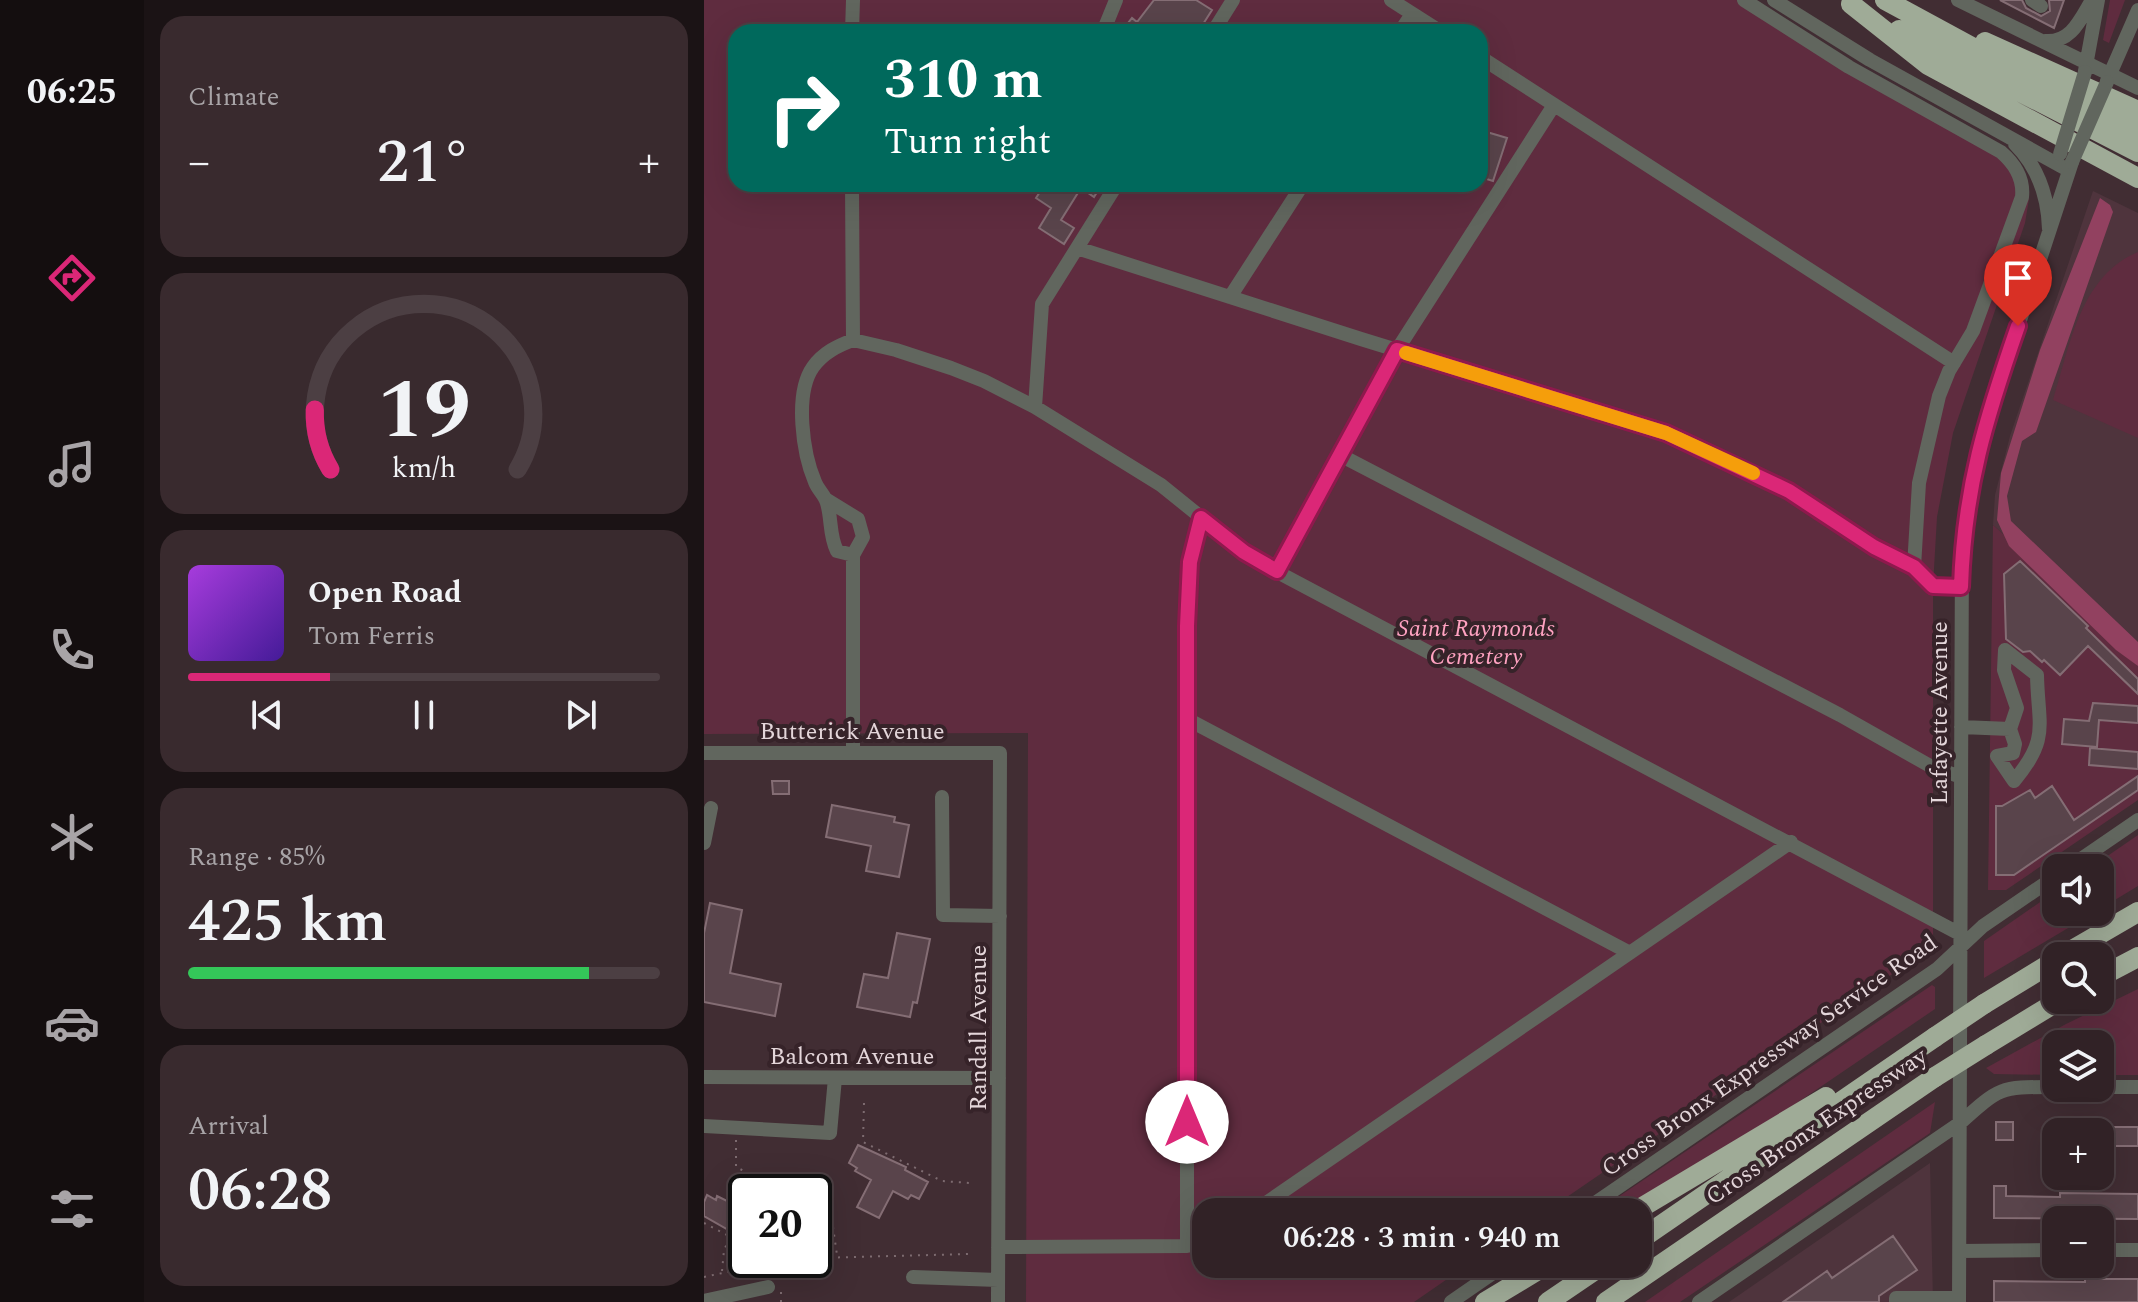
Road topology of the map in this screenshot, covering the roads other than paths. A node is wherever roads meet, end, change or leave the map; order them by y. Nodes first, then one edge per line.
1 (853, 0) edge
2 (1116, 0) edge
3 (1233, 0) edge
4 (1391, 0) edge
5 (1744, 0) edge
6 (1774, 0) edge
7 (1885, 0) edge
8 (1958, 0) edge
9 (2092, 0) edge
10 (2098, 0) edge
11 (1847, 2) edge
12 (2138, 10) edge
13 (1412, 14) junction
14 (1918, 19) junction
15 (852, 24) edge
16 (1106, 24) edge
17 (1218, 24) edge
18 (1405, 24) edge
19 (1428, 24) edge
20 (2035, 39) junction
21 (1488, 62) edge
22 (2086, 68) junction
23 (2109, 78) junction
24 (2138, 88) edge
25 (1554, 105) junction
26 (2138, 111) edge
27 (1999, 130) junction
28 (2138, 131) edge
29 (2138, 152) edge
30 (2064, 162) junction
31 (2138, 178) edge
32 (852, 192) edge
33 (1112, 192) edge
34 (1298, 192) edge
35 (2048, 238) junction
36 (1077, 248) junction
37 (1230, 297) junction
38 (853, 340) junction
39 (1397, 350) junction
40 (1954, 363) junction
41 (1035, 407) junction
42 (1340, 455) junction
43 (827, 500) junction
44 (1201, 518) junction
45 (853, 555) junction
46 (1914, 567) junction
47 (1277, 571) junction
48 (1961, 587) junction
49 (2014, 701) junction
50 (2038, 702) junction
51 (1187, 719) junction
52 (1961, 727) junction
53 (2010, 729) junction
54 (704, 753) edge
55 (853, 753) junction
56 (1000, 753) joint
57 (1961, 777) junction
58 (942, 797) dead end
59 (711, 808) dead end
60 (2138, 820) edge
61 (1791, 842) junction
62 (704, 843) edge
63 (2088, 854) edge
64 (2042, 886) edge
65 (2138, 912) edge
66 (1000, 916) junction
67 (1960, 940) junction
68 (2086, 942) edge
69 (1630, 953) junction
70 (2138, 957) edge
71 (2042, 969) edge
72 (2114, 970) edge
73 (2042, 1011) edge
74 (1935, 1037) junction
75 (704, 1077) edge
76 (835, 1078) junction
77 (999, 1078) junction
78 (2042, 1087) edge
79 (2114, 1087) edge
80 (2138, 1087) edge
81 (1960, 1123) junction
82 (704, 1126) edge
83 (1273, 1198) edge
84 (1602, 1198) edge
85 (1652, 1201) edge
86 (1652, 1231) edge
87 (1192, 1245) edge
88 (1187, 1246) junction
89 (998, 1247) junction
90 (2042, 1250) edge
91 (2114, 1250) edge
92 (2138, 1250) edge
93 (1960, 1251) junction
94 (913, 1277) dead end
95 (1486, 1278) edge
96 (1525, 1278) edge
97 (1583, 1278) edge
98 (998, 1280) junction
99 (768, 1287) dead end
100 (1959, 1300) edge
101 (704, 1301) edge
102 (998, 1302) edge
103 (1451, 1302) edge
104 (1485, 1302) edge
105 (1548, 1302) edge
106 (1606, 1302) edge
107 (1699, 1302) edge
108 (1896, 1302) edge

1 - 15 street
2 - 16 street
3 - 17 street
4 - 13 street
5 - 40 street
6 - 27 street
7 - 14 highway
8 - 20 street
9 - 20 street
10 - 22 street, Lafayette Avenue
11 - 29 highway
11 - 31 highway
12 - 23 street, Lafayette Avenue
13 - 18 street
13 - 19 street
14 - 26 highway
14 - 28 highway
20 - 22 street
21 - 25 street
22 - 23 street
22 - 30 street, Lafayette Avenue, bridge
23 - 24 street
23 - 30 street, Lafayette Avenue, bridge
25 - 39 street
25 - 40 street
27 - 30 street
27 - 35 street
30 - 35 street, Lafayette Avenue
32 - 38 street
33 - 36 street
34 - 37 street
35 - 48 street, Lafayette Avenue
36 - 37 street
36 - 41 street
37 - 39 street
38 - 41 street
38 - 43 street
39 - 42 street
39 - 46 street
40 - 46 street
41 - 44 street
42 - 47 street
42 - 57 street
43 - 45 street
43 - 45 street
44 - 47 street
44 - 51 street
45 - 55 street
46 - 48 street
47 - 61 street
48 - 52 street, Lafayette Avenue
49 - 50 street
49 - 50 street
49 - 53 street
50 - 53 street
51 - 69 street
51 - 88 street
52 - 53 street
52 - 57 street, Lafayette Avenue
54 - 55 street, Butterick Avenue
55 - 56 street, Butterick Avenue
56 - 66 street, Randall Avenue
57 - 67 street, Lafayette Avenue
58 - 66 street
59 - 62 street
60 - 63 street
61 - 67 street
61 - 69 street
64 - 67 street, Cross Bronx Expressway Service Road
65 - 68 highway
66 - 77 street, Randall Avenue
67 - 81 street, Lafayette Avenue
67 - 84 street, Cross Bronx Expressway Service Road
69 - 83 street
70 - 72 highway
71 - 74 highway, Cross Bronx Expressway, bridge
73 - 106 highway, Cross Bronx Expressway, bridge
74 - 85 highway
74 - 86 highway, Cross Bronx Expressway
75 - 76 street, Balcom Avenue
76 - 77 street, Balcom Avenue
76 - 82 street
77 - 89 street, Randall Avenue
78 - 81 street
79 - 80 street
81 - 93 street, Lafayette Avenue
81 - 107 street
87 - 88 street
88 - 89 street
89 - 98 street, Randall Avenue
90 - 93 street
91 - 92 street
93 - 100 street, Lafayette Avenue
94 - 98 street
95 - 103 street
96 - 104 highway
97 - 105 highway
98 - 102 street, Randall Avenue
99 - 101 street
100 - 108 street

